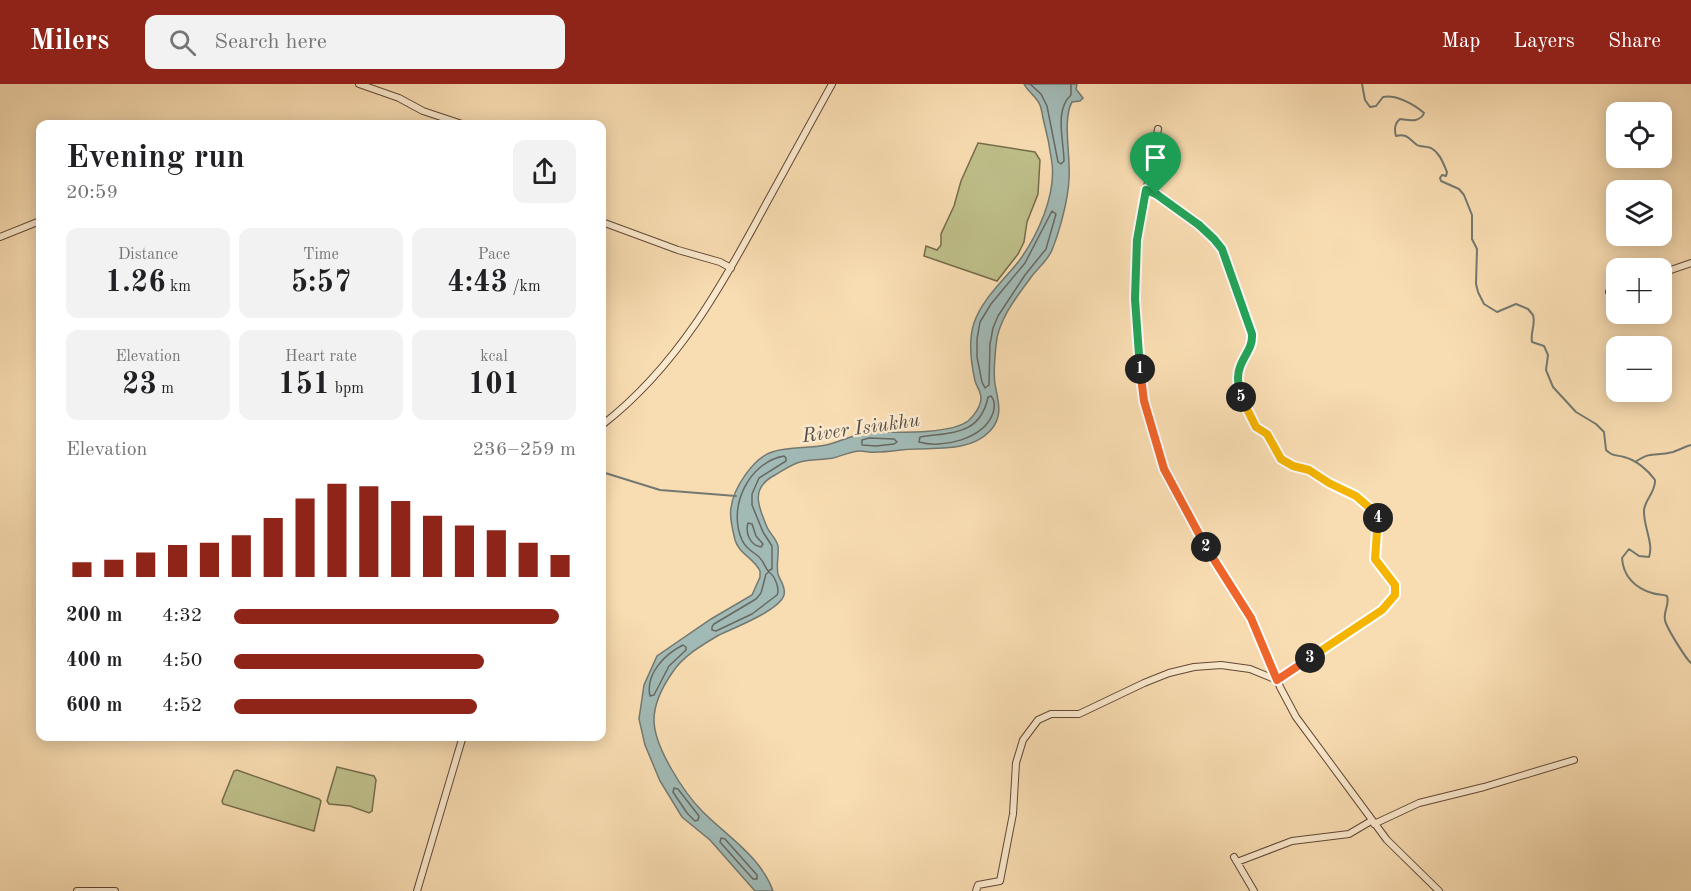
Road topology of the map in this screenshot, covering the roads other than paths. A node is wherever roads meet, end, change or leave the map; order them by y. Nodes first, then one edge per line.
1 (359, 84) edge
2 (832, 84) edge
3 (450, 120) edge
4 (1158, 129) dead end
5 (1146, 190) junction
6 (36, 223) edge
7 (606, 223) edge
8 (0, 237) edge
9 (1691, 263) edge
10 (731, 268) junction
11 (1672, 270) edge
12 (606, 421) edge
13 (1277, 680) junction
14 (461, 741) edge
15 (1574, 760) dead end
16 (1372, 822) junction
17 (77, 891) edge
18 (115, 891) edge
19 (417, 891) edge
20 (976, 891) edge
21 (1254, 891) edge
22 (1439, 891) edge

1 - 3 street
2 - 10 street
4 - 5 street
5 - 13 street
5 - 13 street
6 - 8 street
7 - 10 street
9 - 11 street
10 - 12 street
13 - 16 street
13 - 20 street
14 - 19 street
15 - 16 street
16 - 21 street
16 - 22 street
17 - 18 street

